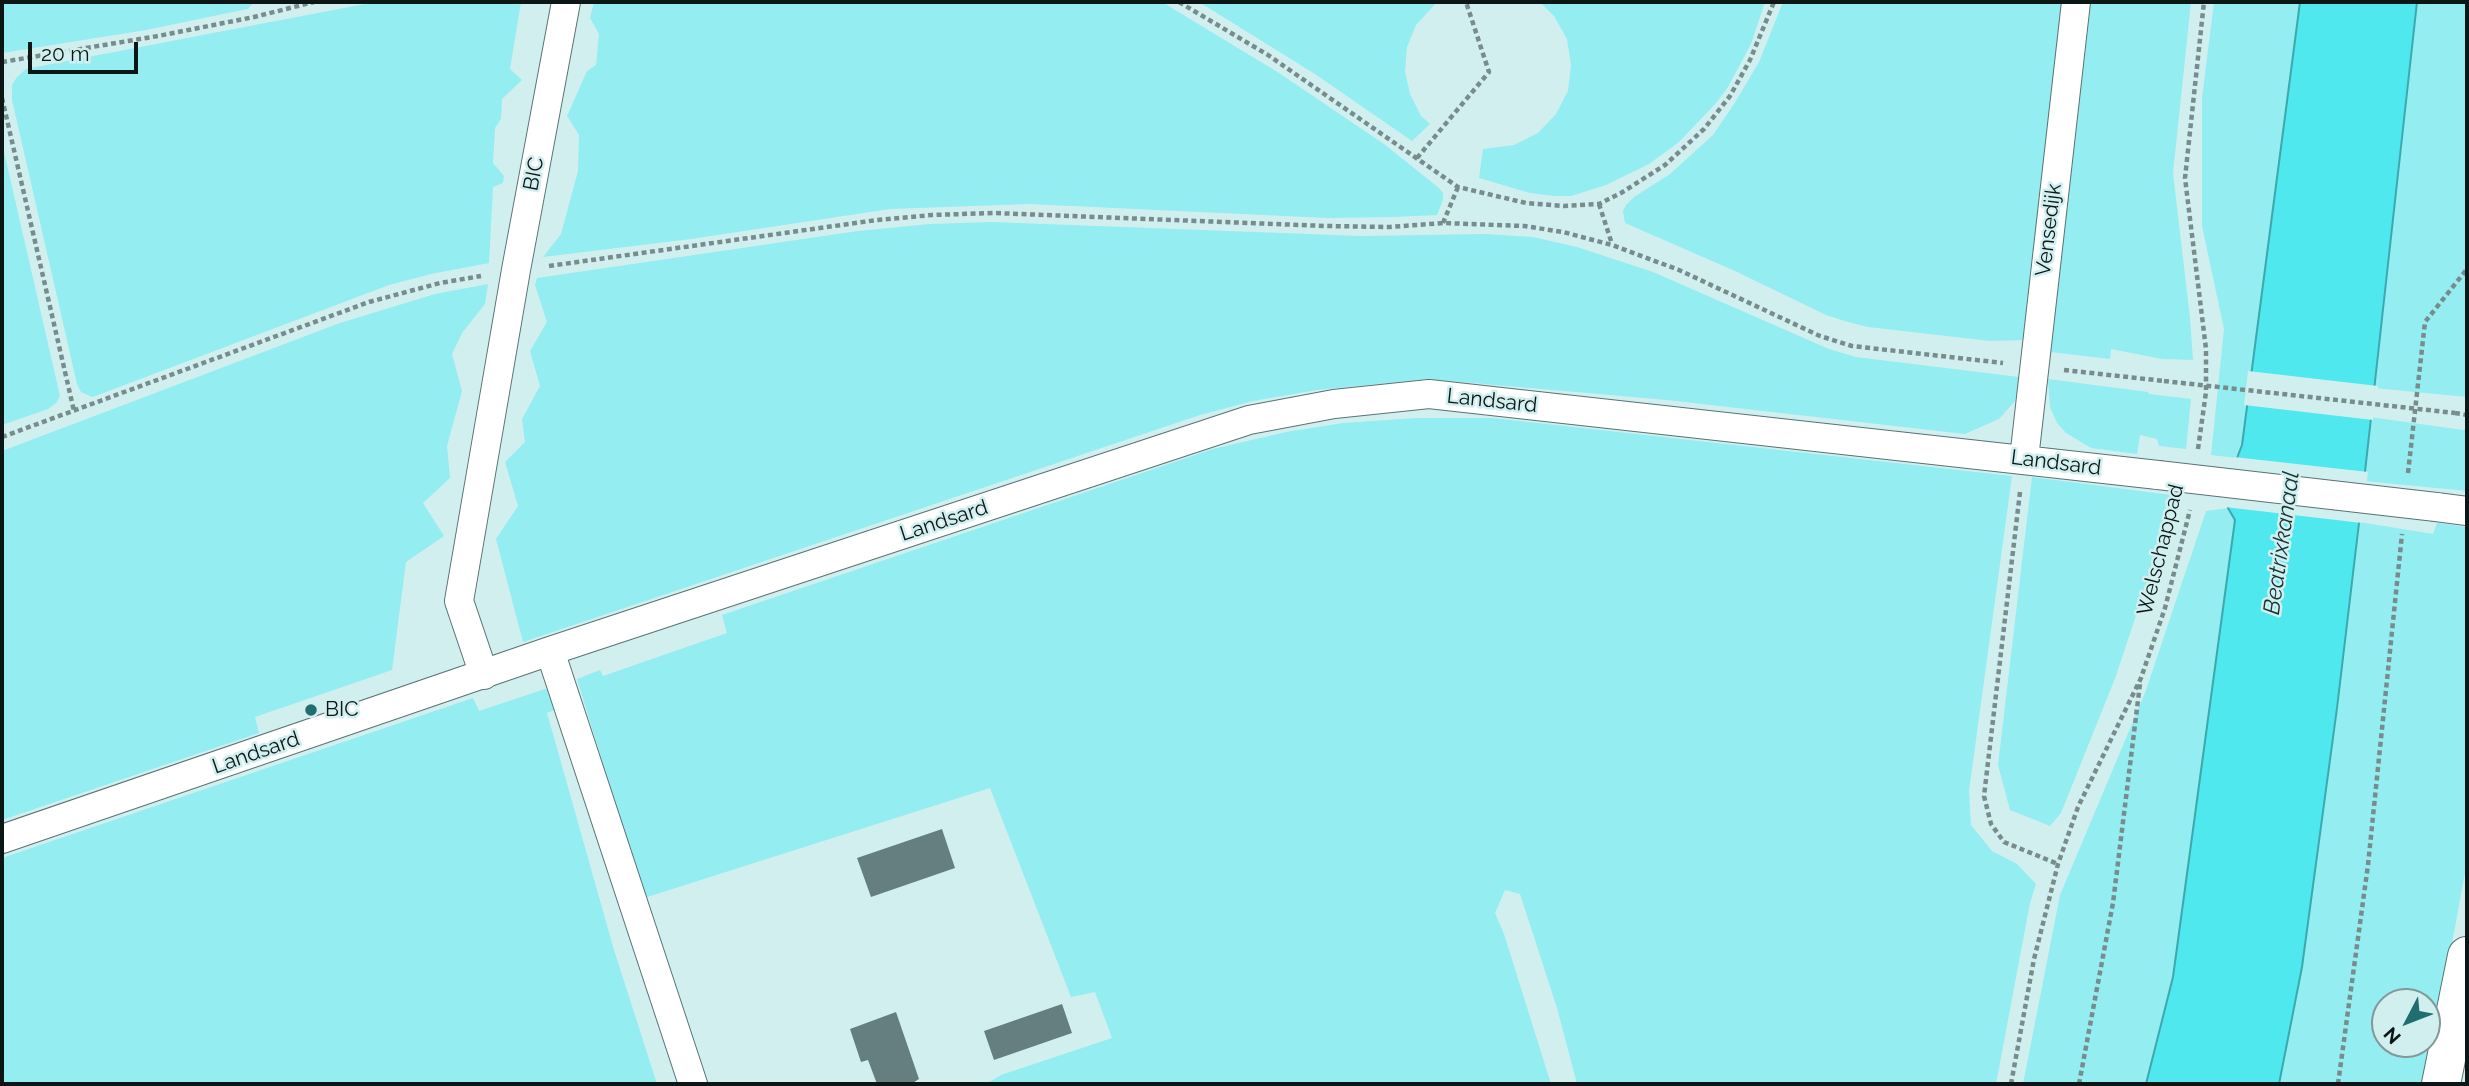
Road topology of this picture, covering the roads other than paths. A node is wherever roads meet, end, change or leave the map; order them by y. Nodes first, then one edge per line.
1 (566, 2) edge
2 (2076, 2) edge
3 (2024, 459) junction
4 (2467, 511) edge
5 (550, 652) junction
6 (484, 675) junction
7 (2, 839) edge
8 (2467, 956) edge
9 (693, 1084) edge
10 (2441, 1084) edge

1 - 6 street, BIC
2 - 3 street, Vensedijk
3 - 4 street, Landsard, bridge
3 - 5 street, Landsard
5 - 6 street, Landsard
5 - 9 street
6 - 7 street, Landsard
8 - 10 main road

